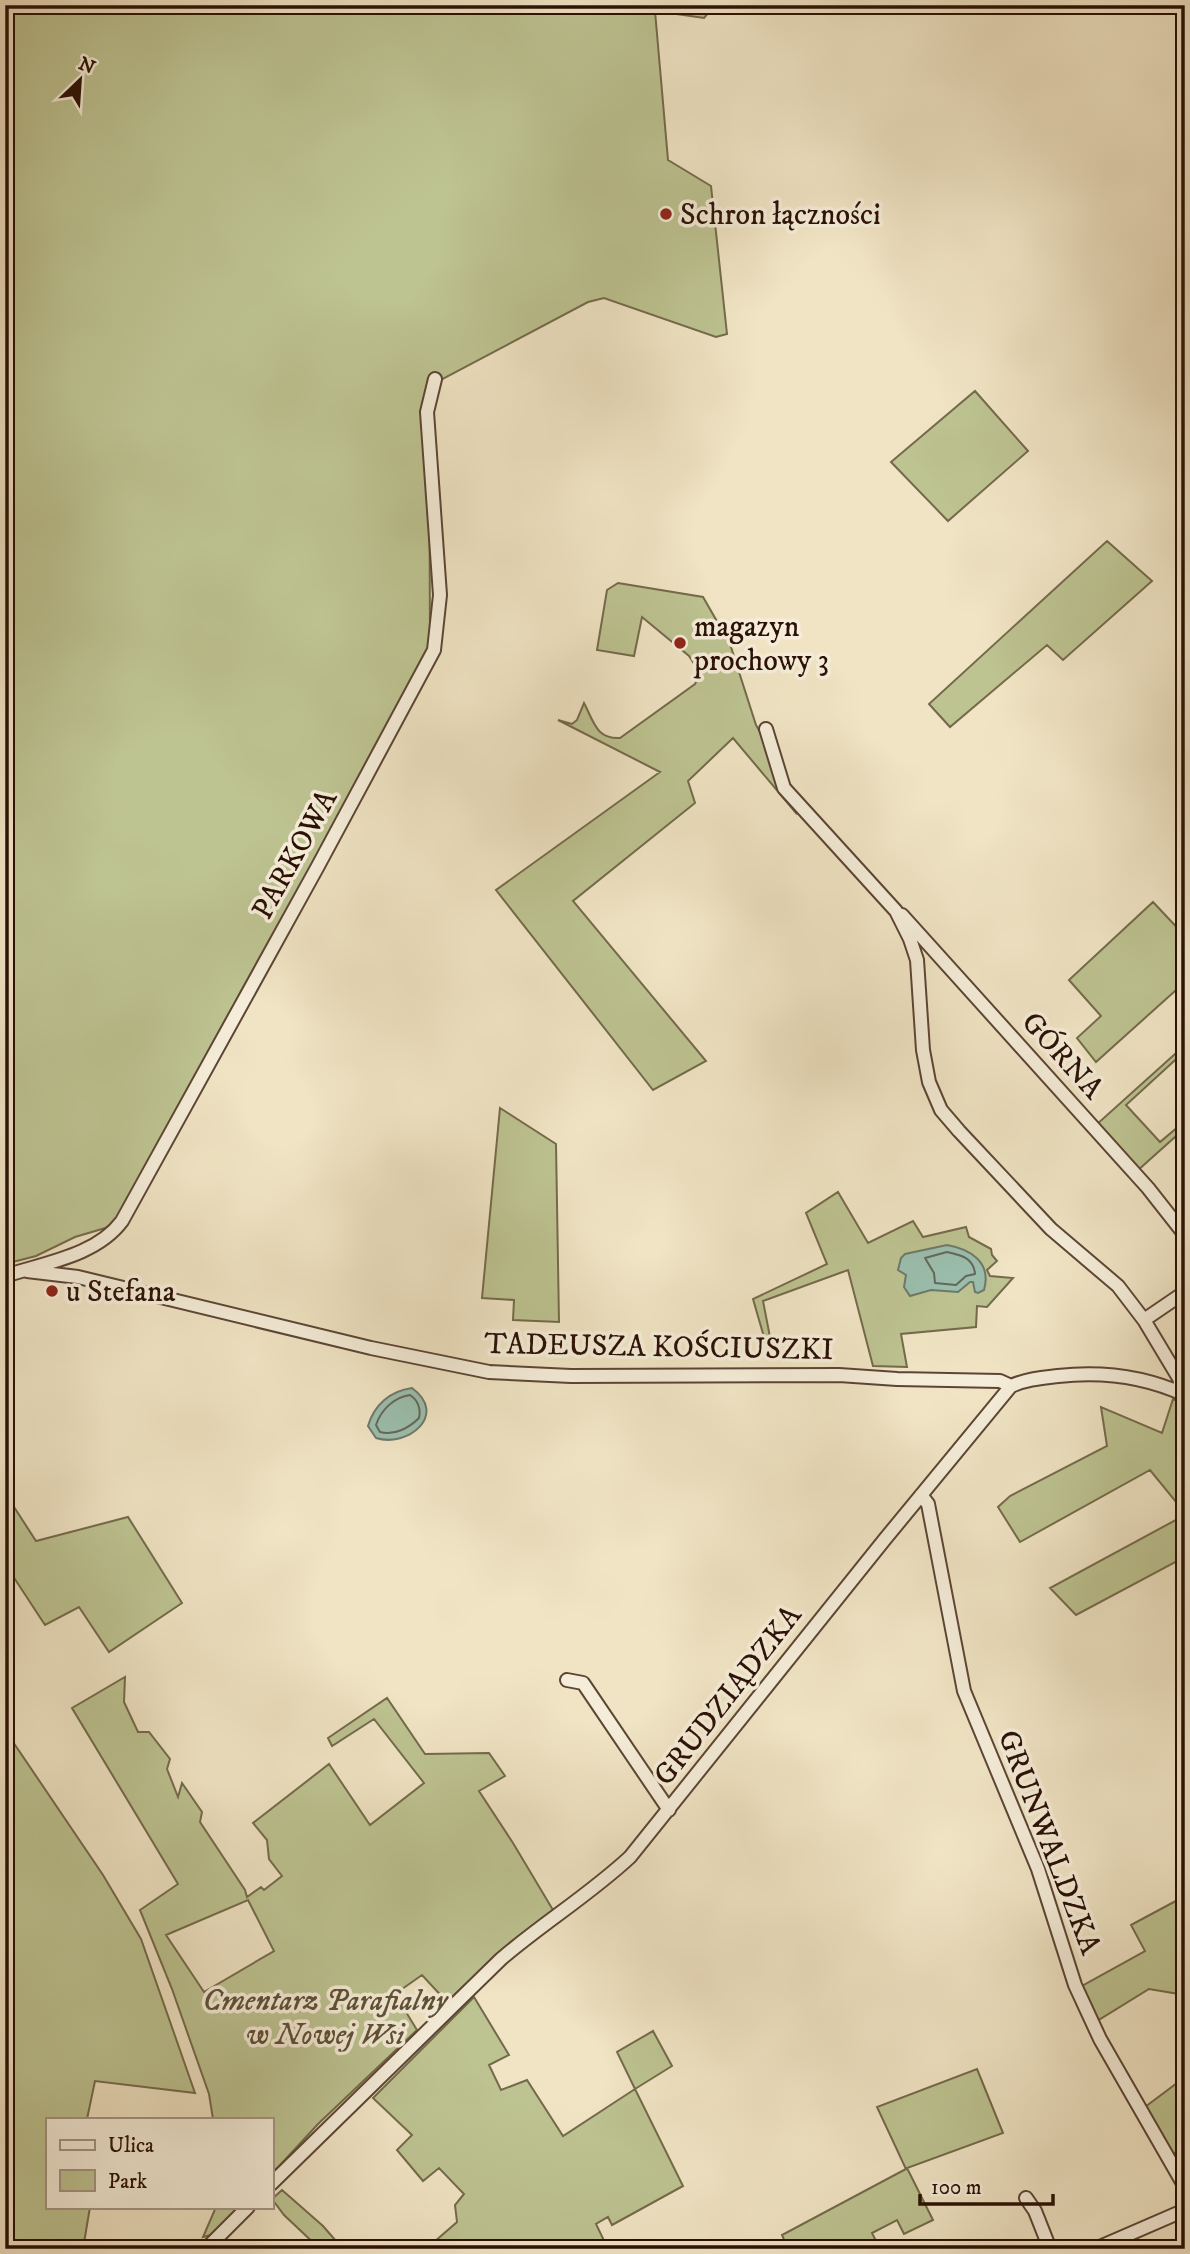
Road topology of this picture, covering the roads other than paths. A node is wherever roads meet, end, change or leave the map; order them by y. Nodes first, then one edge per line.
1 (435, 379) dead end
2 (765, 729) dead end
3 (898, 915) junction
4 (1185, 1235) edge
5 (22, 1271) junction
6 (5, 1276) edge
7 (1185, 1292) edge
8 (1144, 1320) junction
9 (1011, 1386) junction
10 (1182, 1394) edge
11 (920, 1495) junction
12 (567, 1680) dead end
13 (669, 1810) junction
14 (273, 2182) edge
15 (1185, 2187) edge
16 (1026, 2198) dead end
17 (247, 2208) edge
18 (1185, 2210) edge
19 (206, 2249) edge
20 (1051, 2249) edge
21 (1095, 2249) edge

1 - 5 street, PARKOWA
2 - 3 street
3 - 4 street, GÓRNA
3 - 8 street
5 - 6 street, PARKOWA
5 - 9 street, TADEUSZA KOŚCIUSZKI
7 - 8 street
8 - 10 street
9 - 10 street
9 - 11 street, GRUDZIĄDZKA
11 - 13 street, GRUDZIĄDZKA
11 - 15 street, GRUNWALDZKA
12 - 13 street
13 - 14 street, GRUDZIĄDZKA
16 - 20 street
17 - 19 street
18 - 21 street

